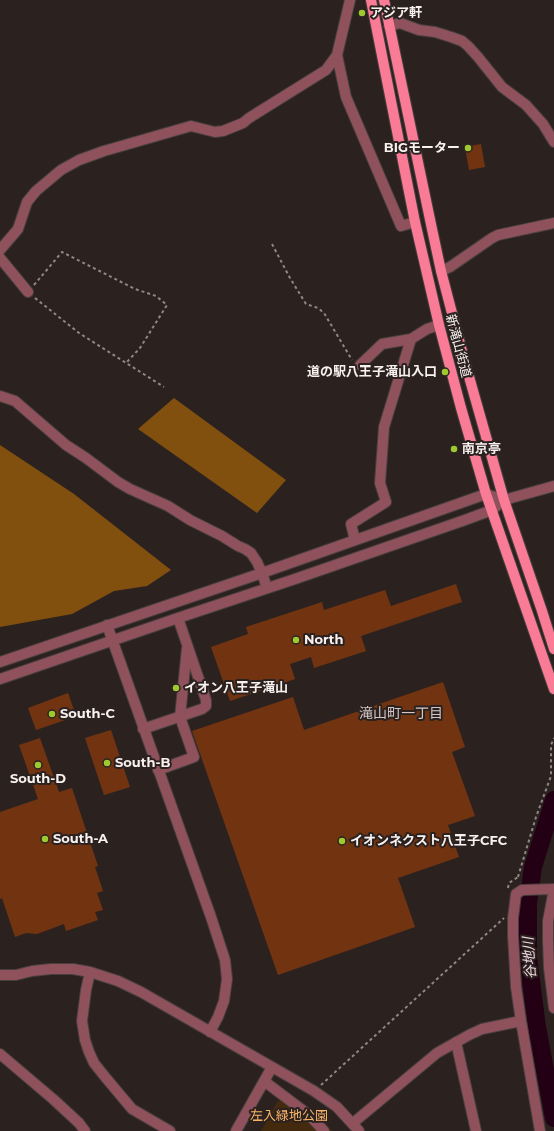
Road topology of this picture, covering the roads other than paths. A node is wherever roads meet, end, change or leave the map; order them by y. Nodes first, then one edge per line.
1 (350, 0) edge
2 (371, 0) edge
3 (384, 0) edge
4 (389, 26) junction
5 (338, 55) junction
6 (554, 142) edge
7 (414, 222) junction
8 (554, 223) edge
9 (0, 250) edge
10 (0, 258) edge
11 (441, 271) junction
12 (28, 292) road end
13 (439, 325) junction
14 (411, 339) junction
15 (360, 365) road end
16 (0, 396) edge
17 (554, 486) edge
18 (486, 494) junction
19 (504, 500) junction
20 (492, 510) junction
21 (355, 540) junction
22 (262, 573) junction
23 (267, 588) junction
24 (178, 618) junction
25 (107, 625) junction
26 (112, 641) junction
27 (188, 646) junction
28 (554, 649) edge
29 (0, 662) edge
30 (0, 679) edge
31 (554, 689) edge
32 (180, 716) junction
33 (143, 729) junction
34 (158, 770) junction
35 (552, 889) edge
36 (551, 922) edge
37 (90, 972) junction
38 (0, 975) edge
39 (554, 1008) edge
40 (521, 1021) junction
41 (210, 1032) junction
42 (456, 1042) junction
43 (0, 1054) edge
44 (272, 1067) junction
45 (264, 1081) junction
46 (356, 1127) edge
47 (86, 1131) edge
48 (170, 1131) edge
49 (236, 1131) edge
50 (324, 1131) edge
51 (476, 1131) edge
52 (540, 1131) edge

1 - 5 street
2 - 7 main road, 新滝山街道
3 - 4 main road, 新滝山街道
4 - 6 street
4 - 11 main road, 新滝山街道
5 - 7 street
5 - 9 street
7 - 13 main road, 新滝山街道
8 - 11 street
10 - 12 street
11 - 19 main road, 新滝山街道
13 - 14 street
13 - 18 main road, 新滝山街道
14 - 15 street
14 - 21 street
16 - 22 street
17 - 19 street
18 - 19 street
18 - 20 main road, 新滝山街道
18 - 21 street
19 - 20 street
19 - 28 main road, 新滝山街道
20 - 23 street
20 - 31 main road, 新滝山街道
21 - 22 street
22 - 23 street
22 - 25 street
23 - 24 street
24 - 26 street
24 - 27 street
25 - 26 street
25 - 29 street
26 - 30 street
26 - 33 street
27 - 32 street
27 - 32 street
32 - 33 street
32 - 34 street
33 - 34 street
34 - 41 street
35 - 36 street
35 - 40 street
36 - 39 street
37 - 38 street
37 - 41 street
37 - 48 street
40 - 42 street
40 - 52 street
41 - 44 street
42 - 46 street
42 - 51 street
43 - 47 street
44 - 45 street
44 - 46 street
45 - 49 street
45 - 50 street

